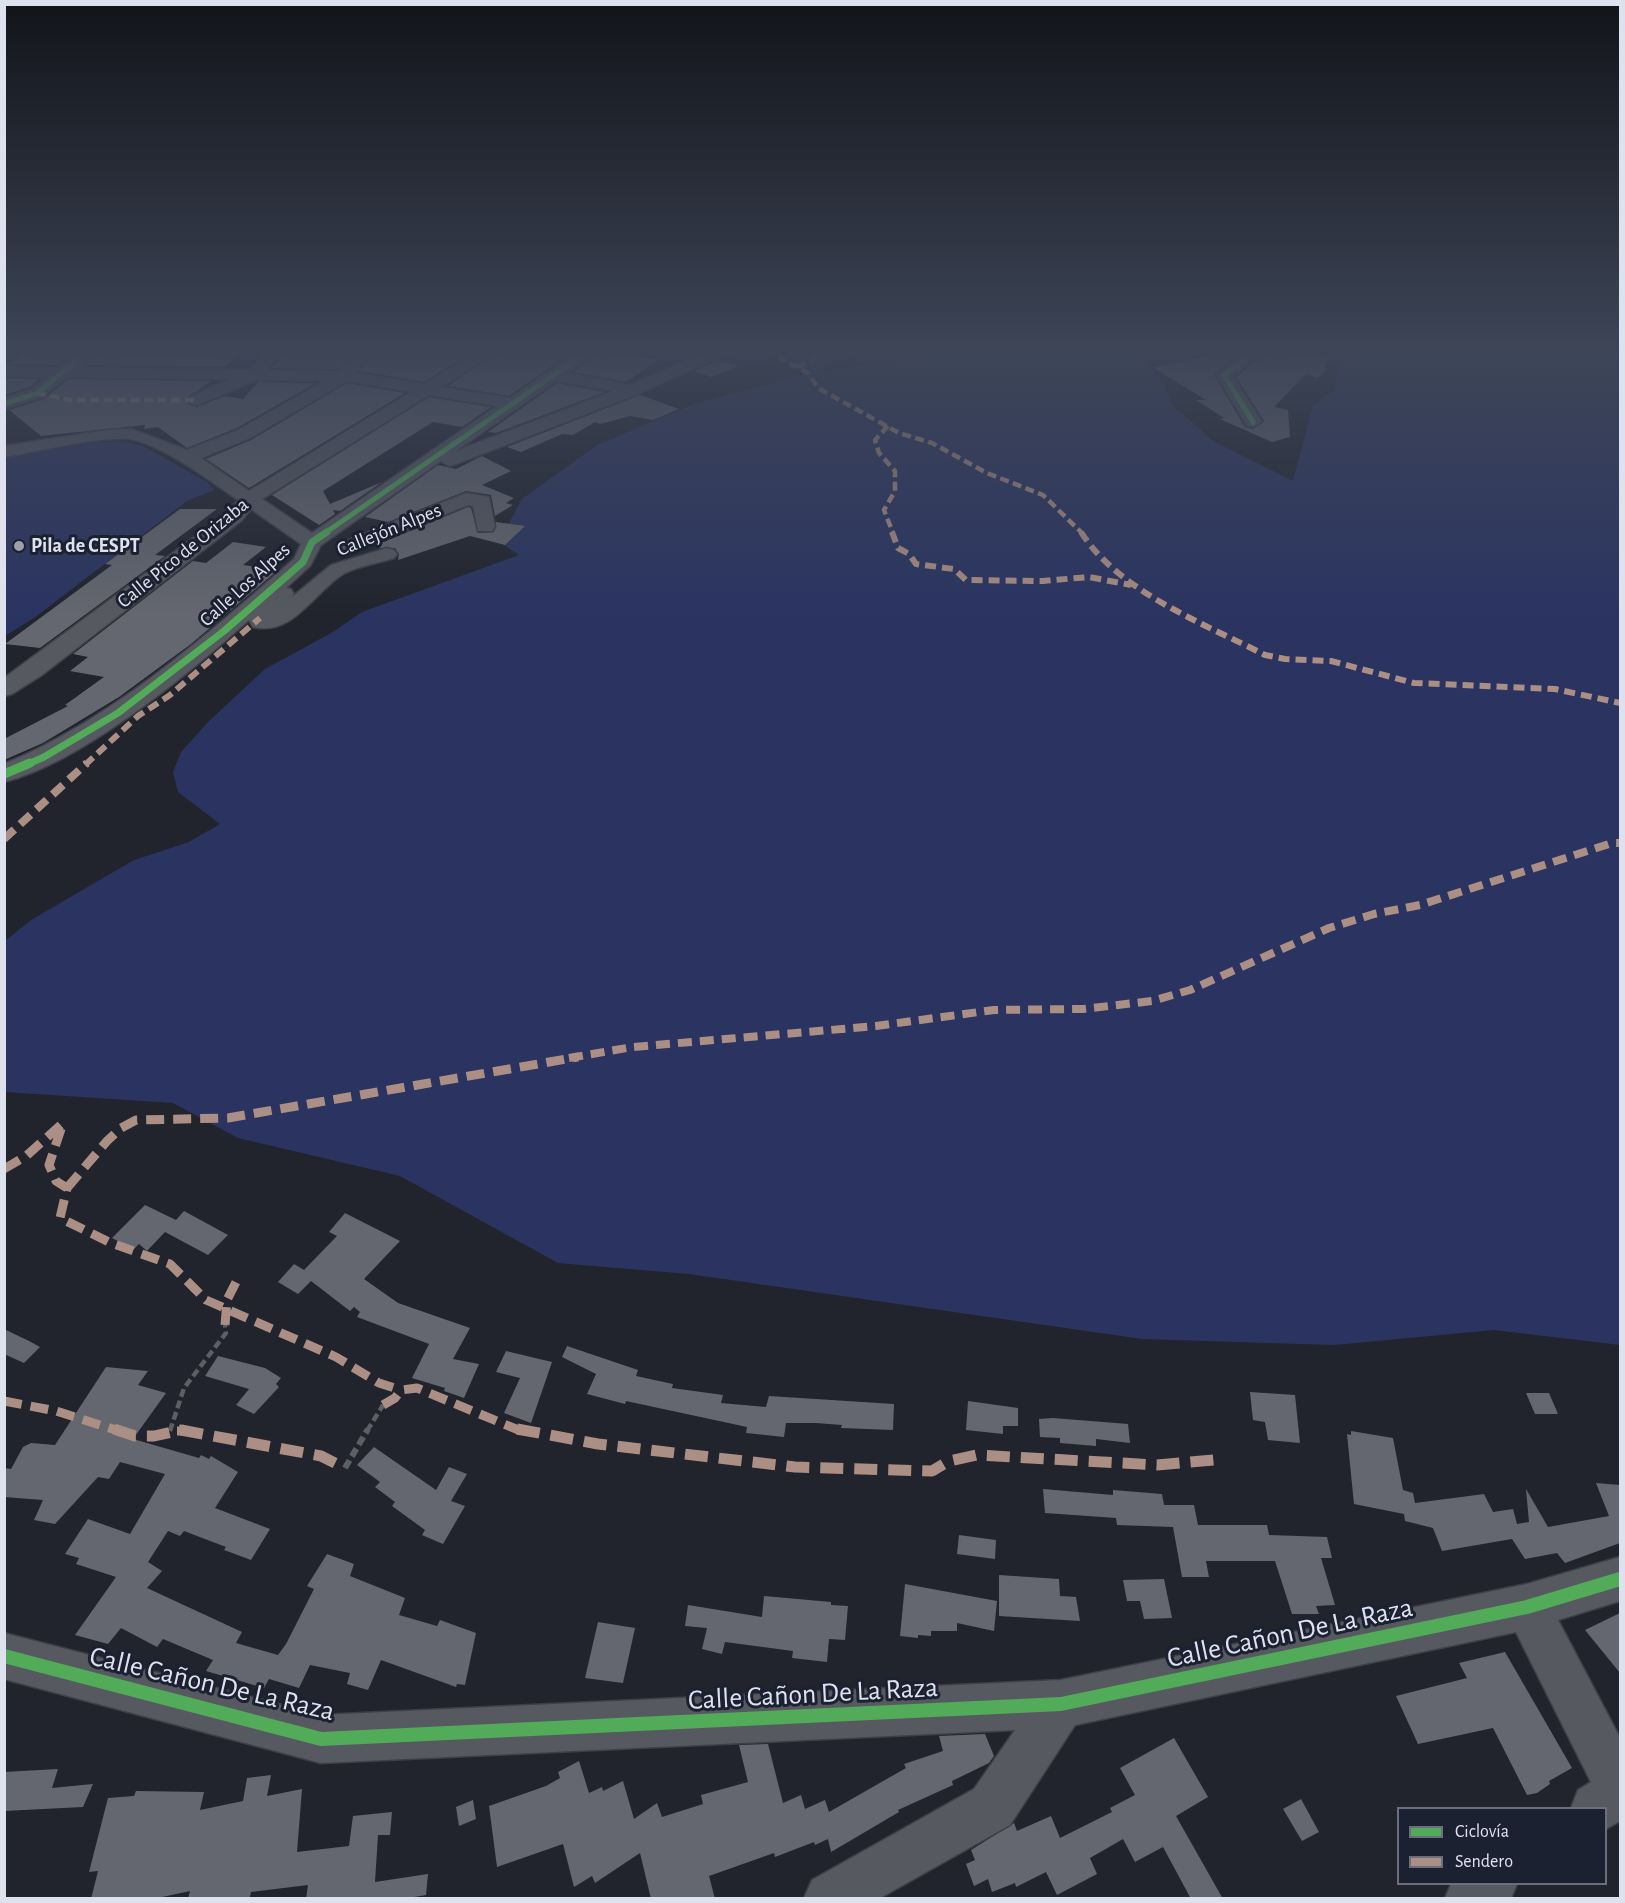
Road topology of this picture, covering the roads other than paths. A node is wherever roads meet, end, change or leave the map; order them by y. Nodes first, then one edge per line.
1 (84, 439) edge
2 (145, 439) edge
3 (232, 439) edge
4 (348, 439) edge
5 (461, 439) edge
6 (505, 439) edge
7 (4, 452) edge
8 (187, 457) junction
9 (413, 474) junction
10 (248, 500) junction
11 (485, 527) dead end
12 (307, 552) junction
13 (387, 554) dead end
14 (4, 689) edge
15 (4, 774) edge
16 (1620, 1579) edge
17 (1527, 1607) junction
18 (4, 1656) edge
19 (1061, 1704) junction
20 (1620, 1789) edge
21 (1598, 1807) edge
22 (1490, 1885) edge
23 (830, 1899) edge
24 (1471, 1899) edge

1 - 7 street
2 - 8 street
3 - 8 street
4 - 10 street, Calle Pico de Orizaba
5 - 9 street, Calle Los Alpes
6 - 9 street
8 - 10 street
9 - 12 street, Calle Los Alpes
10 - 12 street
10 - 14 street, Calle Pico de Orizaba
11 - 12 street, Callejón Alpes
12 - 13 street
12 - 15 street, Calle Los Alpes
16 - 17 street, Calle Cañon De La Raza
17 - 19 street, Calle Cañon De La Raza
17 - 20 street
18 - 19 street, Calle Cañon De La Raza
19 - 23 street
20 - 21 street
22 - 24 street

